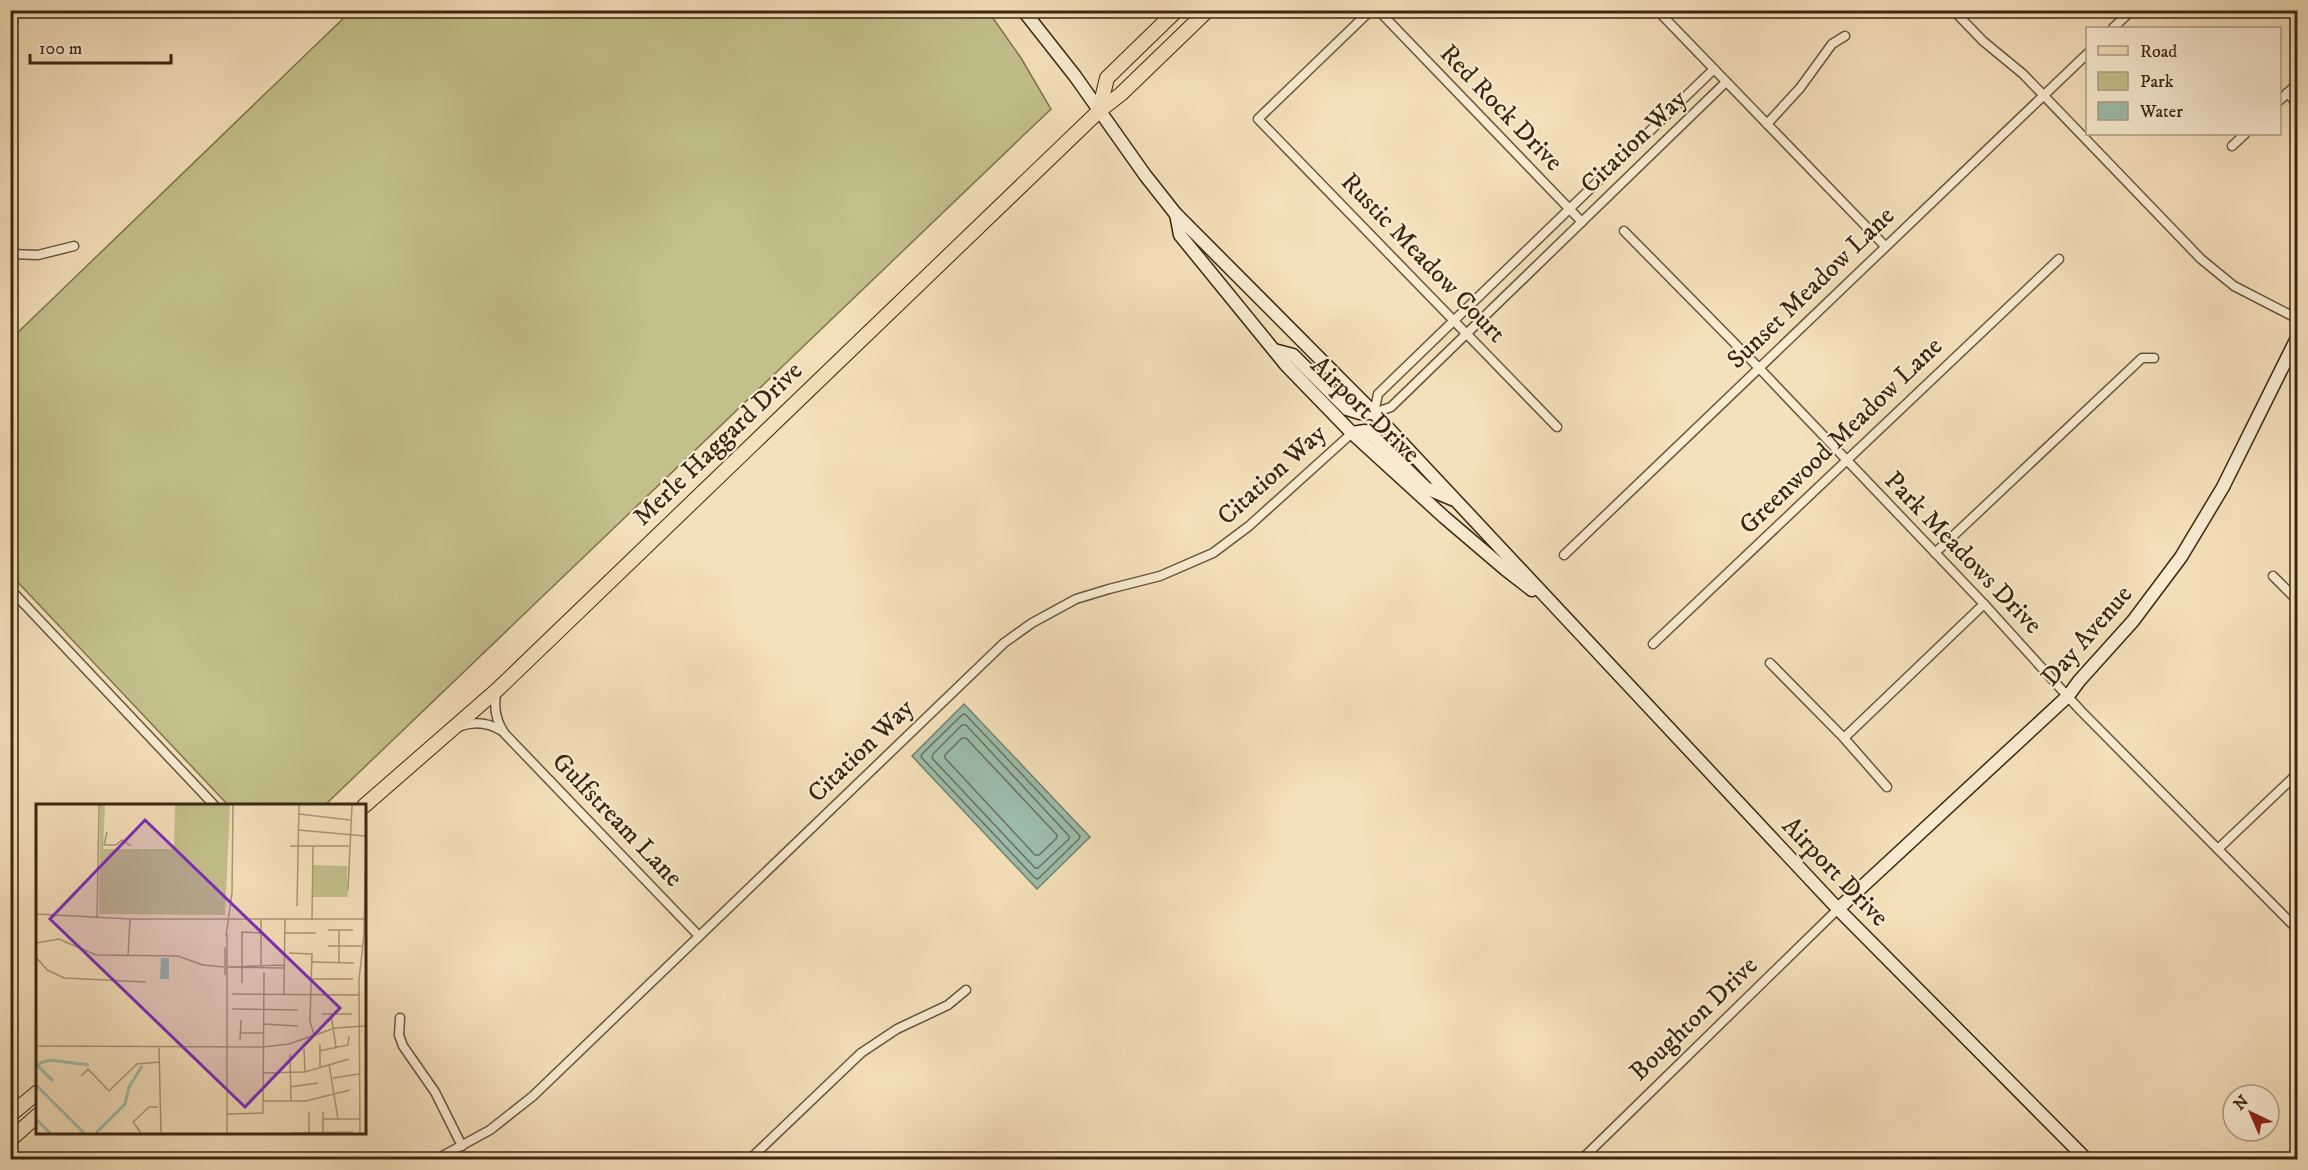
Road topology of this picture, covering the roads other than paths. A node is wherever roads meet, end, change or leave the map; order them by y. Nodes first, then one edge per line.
1 (1023, 10) edge
2 (1177, 10) edge
3 (1208, 10) edge
4 (1371, 10) edge
5 (1378, 10) edge
6 (1657, 10) edge
7 (1953, 10) edge
8 (2132, 10) edge
9 (2114, 27) edge
10 (1845, 36) dead end
11 (2086, 55) edge
12 (1714, 69) junction
13 (1726, 82) junction
14 (2298, 83) edge
15 (2287, 93) junction
16 (2043, 95) junction
17 (2281, 99) edge
18 (2298, 104) edge
19 (1099, 111) junction
20 (1767, 124) junction
21 (2244, 135) edge
22 (2232, 146) dead end
23 (1570, 208) junction
24 (1175, 213) junction
25 (1582, 222) junction
26 (1624, 231) dead end
27 (74, 246) dead end
28 (1885, 246) junction
29 (10, 254) edge
30 (2059, 259) dead end
31 (2298, 319) edge
32 (1455, 320) junction
33 (1468, 333) junction
34 (2298, 336) edge
35 (1274, 350) junction
36 (2154, 358) dead end
37 (1759, 368) junction
38 (1374, 413) junction
39 (1557, 427) dead end
40 (1352, 432) junction
41 (1846, 461) junction
42 (1456, 500) junction
43 (1935, 553) junction
44 (1564, 555) dead end
45 (2273, 576) dead end
46 (10, 589) edge
47 (2298, 601) edge
48 (1984, 604) junction
49 (1558, 609) junction
50 (1653, 644) dead end
51 (1770, 663) dead end
52 (497, 690) junction
53 (2068, 696) junction
54 (450, 732) junction
55 (505, 734) junction
56 (1844, 738) junction
57 (2298, 773) edge
58 (1887, 787) dead end
59 (213, 804) edge
60 (366, 804) edge
61 (2218, 849) junction
62 (1838, 909) junction
63 (2298, 930) edge
64 (699, 936) junction
65 (966, 990) dead end
66 (400, 1018) dead end
67 (36, 1094) edge
68 (10, 1115) edge
69 (36, 1117) edge
70 (10, 1140) edge
71 (462, 1146) junction
72 (435, 1160) edge
73 (749, 1160) edge
74 (1581, 1160) edge
75 (2087, 1160) edge

1 - 19 main road, Airport Drive
2 - 19 main road
3 - 19 main road, Merle Haggard Drive
4 - 32 street, Rustic Meadow Court
5 - 23 street, Red Rock Drive
6 - 12 street
7 - 16 street
8 - 9 street
10 - 20 street
11 - 16 street, Sunset Meadow Lane
12 - 13 street
12 - 23 street, Citation Way
13 - 20 street
13 - 25 street, Citation Way
14 - 15 street
15 - 17 street
15 - 18 street
16 - 28 street, Sunset Meadow Lane
16 - 31 street
19 - 24 main road, Airport Drive
19 - 52 main road, Merle Haggard Drive
20 - 28 street
21 - 22 street
23 - 25 street, Red Rock Drive
23 - 32 street, Citation Way
24 - 35 main road, Airport Drive
24 - 38 main road, Airport Drive
25 - 33 street, Citation Way
26 - 37 street, Park Meadows Drive
27 - 29 street
28 - 37 street, Sunset Meadow Lane
30 - 41 street, Greenwood Meadow Lane
32 - 33 street, Rustic Meadow Court
32 - 38 street, Citation Way
33 - 38 street, Citation Way
33 - 39 street, Rustic Meadow Court
34 - 53 main road, Day Avenue
35 - 38 main road
35 - 40 main road, Airport Drive
36 - 43 street
37 - 41 street, Park Meadows Drive
37 - 44 street, Sunset Meadow Lane
38 - 42 main road, Airport Drive
40 - 42 main road
40 - 49 main road, Airport Drive
40 - 64 street, Citation Way
41 - 43 street, Park Meadows Drive
41 - 50 street, Greenwood Meadow Lane
42 - 49 main road, Airport Drive
43 - 48 street, Park Meadows Drive
45 - 47 street
46 - 59 street
48 - 53 street, Park Meadows Drive
48 - 56 street
49 - 62 main road, Airport Drive
51 - 56 street
52 - 54 main road, Merle Haggard Drive
52 - 55 street, Gulfstream Lane
53 - 61 street, Park Meadows Drive
53 - 62 main road, Day Avenue
54 - 55 street, Gulfstream Lane
54 - 60 main road, Merle Haggard Drive
55 - 64 street, Gulfstream Lane
56 - 58 street
57 - 61 street
61 - 63 street, Park Meadows Drive
62 - 74 street, Boughton Drive
62 - 75 main road, Airport Drive
64 - 71 street, Citation Way
65 - 73 street
66 - 71 street
67 - 68 main road
69 - 70 main road
71 - 72 street, Citation Way

